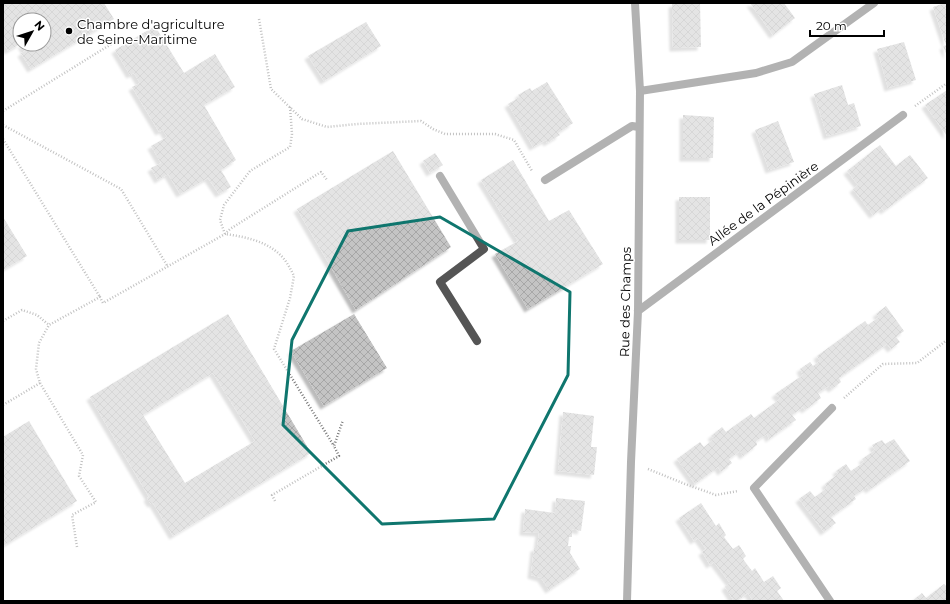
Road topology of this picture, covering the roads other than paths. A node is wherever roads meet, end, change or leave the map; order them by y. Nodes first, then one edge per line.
1 (635, 3) edge
2 (874, 3) edge
3 (640, 91) junction
4 (903, 115) road end
5 (640, 127) junction
6 (440, 176) dead end
7 (545, 180) road end
8 (638, 311) junction
9 (477, 341) dead end
10 (832, 408) road end
11 (627, 601) edge
12 (830, 601) edge

1 - 3 street, Rue des Champs
2 - 3 street
3 - 5 street, Rue des Champs
4 - 8 street, Allée de la Pépinière
5 - 7 street
5 - 8 street, Rue des Champs
6 - 9 street
8 - 11 street, Rue des Champs
10 - 12 street

